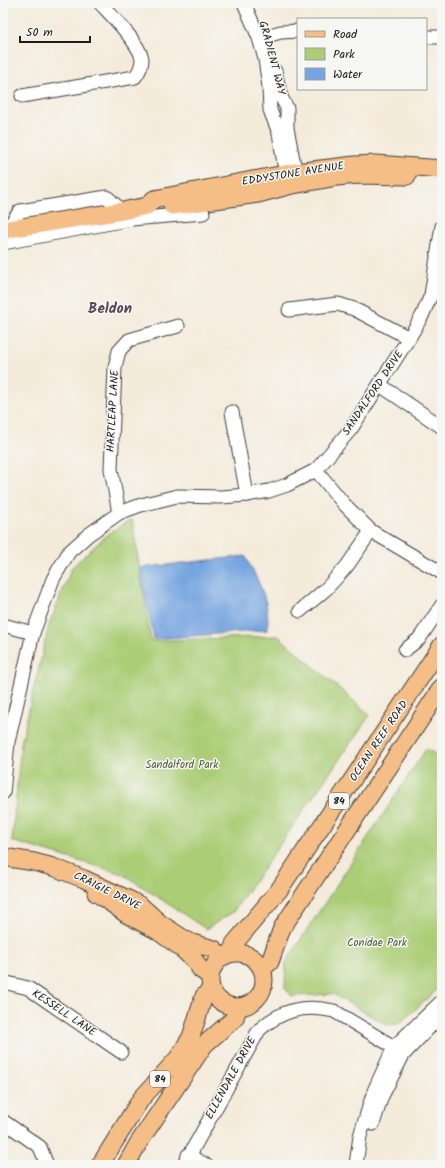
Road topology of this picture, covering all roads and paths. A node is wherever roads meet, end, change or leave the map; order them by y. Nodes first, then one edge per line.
1 (100, 3) edge
2 (244, 3) edge
3 (254, 3) edge
4 (297, 31) edge
5 (263, 37) junction
6 (427, 37) edge
7 (442, 37) edge
8 (22, 96) dead end
9 (442, 168) edge
10 (292, 179) junction
11 (442, 179) edge
12 (122, 211) junction
13 (202, 212) dead end
14 (92, 221) junction
15 (442, 226) edge
16 (4, 234) edge
17 (436, 297) edge
18 (290, 310) dead end
19 (178, 326) dead end
20 (409, 338) junction
21 (380, 385) junction
22 (232, 412) dead end
23 (442, 427) edge
24 (316, 470) junction
25 (246, 495) junction
26 (119, 513) junction
27 (371, 531) junction
28 (442, 573) edge
29 (442, 605) edge
30 (300, 611) dead end
31 (3, 625) edge
32 (33, 633) junction
33 (442, 645) edge
34 (405, 650) dead end
35 (442, 687) edge
36 (6, 742) edge
37 (3, 793) edge
38 (3, 857) edge
39 (3, 865) edge
40 (228, 955) junction
41 (262, 969) junction
42 (3, 982) edge
43 (211, 982) junction
44 (442, 1002) edge
45 (238, 1007) junction
46 (442, 1014) edge
47 (398, 1051) junction
48 (121, 1052) dead end
49 (3, 1121) edge
50 (186, 1160) edge
51 (47, 1165) edge
52 (100, 1165) edge
53 (126, 1165) edge
54 (206, 1165) edge
55 (356, 1165) edge
56 (365, 1165) edge

1 - 8 street
2 - 5 street, GRADIENT WAY
3 - 5 street, GRADIENT WAY
4 - 5 street
5 - 10 street, GRADIENT WAY
6 - 7 street
9 - 10 main road, EDDYSTONE AVENUE
10 - 11 main road, EDDYSTONE AVENUE
10 - 12 main road, EDDYSTONE AVENUE
12 - 14 main road, EDDYSTONE AVENUE
12 - 16 street, EDDYSTONE AVENUE
13 - 14 street, EDDYSTONE AVENUE
14 - 16 main road, EDDYSTONE AVENUE
15 - 17 street, SANDALFORD DRIVE
17 - 20 street, SANDALFORD DRIVE
18 - 20 street
19 - 26 street, HARTLEAP LANE
20 - 21 street, SANDALFORD DRIVE
21 - 23 street
21 - 24 street, SANDALFORD DRIVE
22 - 25 street
24 - 25 street, SANDALFORD DRIVE
24 - 27 street
25 - 26 street, SANDALFORD DRIVE
26 - 32 street, SANDALFORD DRIVE
27 - 28 street
27 - 30 street
29 - 34 street
31 - 32 street
32 - 36 street, SANDALFORD DRIVE
33 - 40 main road, OCEAN REEF ROAD / 84
35 - 41 main road, OCEAN REEF ROAD / 84
36 - 37 street, SANDALFORD DRIVE
38 - 40 main road, CRAIGIE DRIVE
39 - 43 main road, CRAIGIE DRIVE
40 - 41 main road
40 - 43 main road, 84
41 - 45 main road
42 - 48 street, KESSELL LANE
43 - 45 main road
43 - 52 main road, 84
44 - 47 street
45 - 53 main road, 84
46 - 47 street
47 - 50 street, ELLENDALE DRIVE
47 - 55 street
47 - 56 street
49 - 51 street
50 - 54 street

